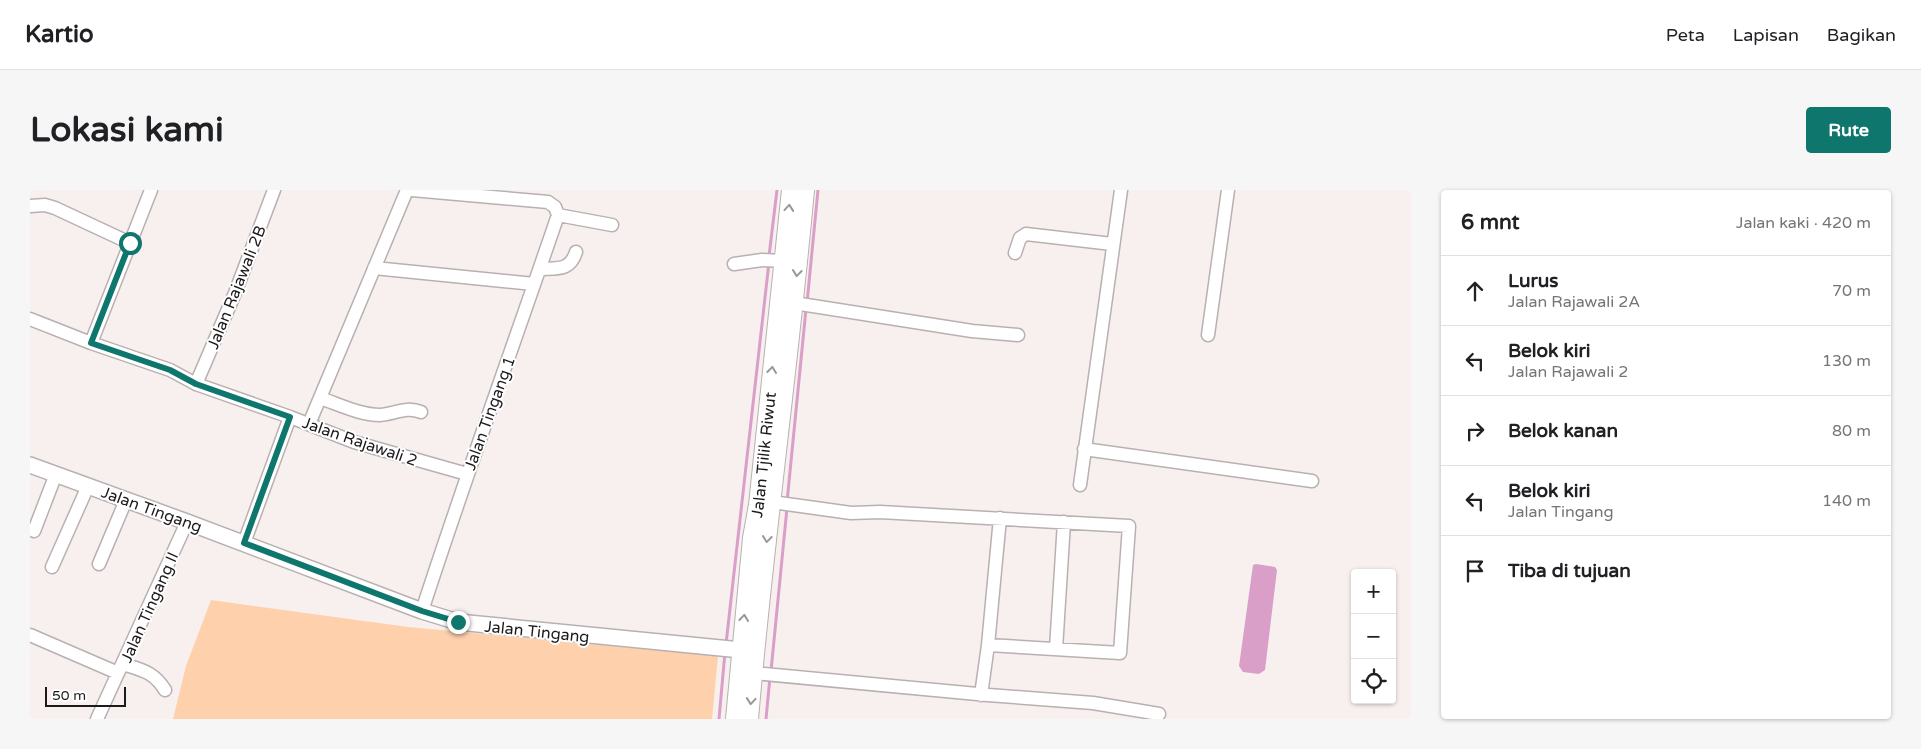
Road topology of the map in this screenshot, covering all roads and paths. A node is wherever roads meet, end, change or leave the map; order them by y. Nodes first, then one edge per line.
1 (151, 190) edge
2 (274, 190) edge
3 (407, 190) edge
4 (412, 190) edge
5 (791, 190) edge
6 (805, 190) edge
7 (1121, 190) edge
8 (1228, 190) edge
9 (549, 196) edge
10 (30, 206) edge
11 (558, 215) junction
12 (612, 224) dead end
13 (130, 243) junction
14 (1112, 244) junction
15 (576, 252) dead end
16 (1015, 253) dead end
17 (784, 261) junction
18 (734, 264) dead end
19 (374, 268) junction
20 (540, 269) junction
21 (534, 284) junction
22 (794, 302) junction
23 (30, 319) edge
24 (1018, 335) dead end
25 (1208, 335) dead end
26 (91, 343) junction
27 (196, 384) junction
28 (320, 398) junction
29 (421, 412) dead end
30 (290, 417) junction
31 (309, 424) junction
32 (1084, 449) junction
33 (30, 465) edge
34 (56, 474) junction
35 (467, 474) junction
36 (1312, 481) dead end
37 (1080, 484) dead end
38 (88, 486) junction
39 (126, 500) junction
40 (767, 505) junction
41 (1000, 518) junction
42 (187, 522) junction
43 (1064, 522) junction
44 (34, 531) dead end
45 (244, 543) junction
46 (99, 564) dead end
47 (52, 567) dead end
48 (422, 611) junction
49 (30, 635) edge
50 (988, 645) junction
51 (741, 650) junction
52 (1056, 650) junction
53 (120, 668) junction
54 (753, 673) junction
55 (165, 690) dead end
56 (981, 695) junction
57 (1159, 714) dead end
58 (101, 718) edge
59 (735, 719) edge
60 (749, 719) edge

1 - 13 street
2 - 27 street, Jalan Rajawali 2B
3 - 19 street
4 - 9 street
17 -> 5 highway, Jalan Tjilik Riwut
6 -> 22 highway, Jalan Tjilik Riwut
7 - 14 street
8 - 25 street
9 - 11 street
10 - 13 street
11 - 12 street
11 - 20 street, Jalan Tingang 1
13 - 26 street
14 - 16 street
14 - 32 street
15 - 20 street
17 - 18 street
40 -> 17 highway, Jalan Tjilik Riwut
19 - 21 street
19 - 28 street
20 - 21 street, Jalan Tingang 1
21 - 35 street, Jalan Tingang 1
22 - 24 street
22 - 40 highway, Jalan Tjilik Riwut
23 - 26 street, Jalan Rajawali 2
26 - 27 street, Jalan Rajawali 2
27 - 30 street, Jalan Rajawali 2
28 - 29 street
28 - 31 street
30 - 31 street, Jalan Rajawali 2
30 - 45 street
31 - 35 street, Jalan Rajawali 2
32 - 36 street
32 - 37 street
33 - 34 main road, Jalan Tingang
34 - 38 main road, Jalan Tingang
34 - 44 street
35 - 48 street, Jalan Tingang 1
38 - 39 main road, Jalan Tingang
38 - 47 street
39 - 42 main road, Jalan Tingang
39 - 46 street
40 - 41 street
51 -> 40 highway, Jalan Tjilik Riwut
40 -> 54 highway, Jalan Tjilik Riwut
41 - 43 street
41 - 50 street
42 - 45 main road, Jalan Tingang
42 - 53 street, Jalan Tingang II
43 - 52 street
43 - 52 street
45 - 48 main road, Jalan Tingang
48 - 51 main road, Jalan Tingang
49 - 53 street
50 - 52 street
50 - 56 street
51 - 59 highway, Jalan Tjilik Riwut
53 - 55 street
53 - 58 street, Jalan Tingang II
54 - 56 street
54 -> 60 highway, Jalan Tjilik Riwut
56 - 57 street

